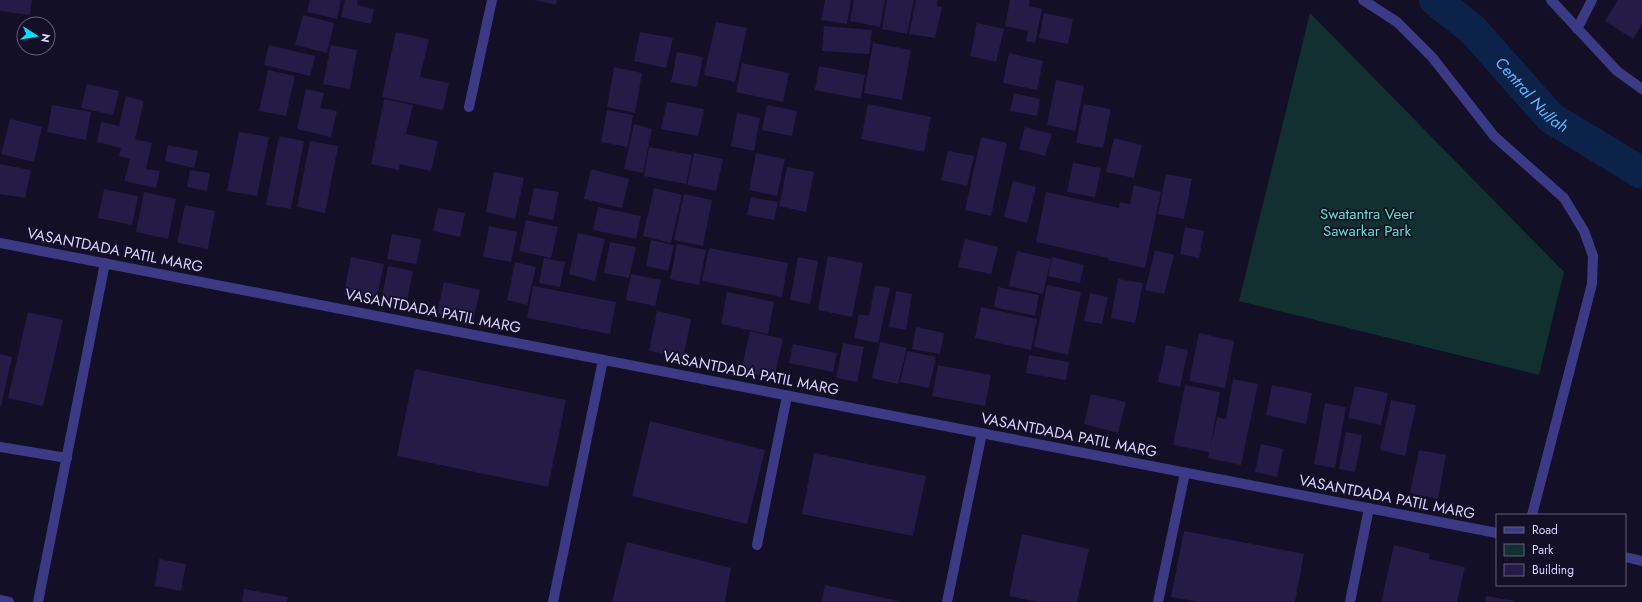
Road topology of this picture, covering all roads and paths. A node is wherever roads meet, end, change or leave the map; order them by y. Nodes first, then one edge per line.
1 (492, 0) edge
2 (1363, 0) edge
3 (1551, 0) edge
4 (1592, 0) edge
5 (1577, 29) junction
6 (1642, 89) edge
7 (469, 108) dead end
8 (0, 243) edge
9 (105, 263) junction
10 (604, 360) junction
11 (787, 396) junction
12 (982, 434) junction
13 (0, 447) edge
14 (67, 458) junction
15 (1185, 473) junction
16 (1369, 508) junction
17 (1532, 514) edge
18 (1496, 533) edge
19 (757, 545) dead end
20 (1626, 558) edge
21 (1642, 561) edge
22 (0, 600) edge
23 (8, 602) edge
24 (38, 602) edge
25 (554, 602) edge
26 (947, 602) edge
27 (1158, 602) edge
28 (1350, 602) edge

1 - 7 street
2 - 17 street
3 - 5 street
4 - 5 street
5 - 6 street
8 - 9 street, VASANTDADA PATIL MARG
9 - 10 street, VASANTDADA PATIL MARG
9 - 14 street
10 - 11 street, VASANTDADA PATIL MARG
10 - 25 street
11 - 12 street, VASANTDADA PATIL MARG
11 - 19 street
12 - 15 street, VASANTDADA PATIL MARG
12 - 26 street
13 - 14 street
14 - 24 street
15 - 16 street, VASANTDADA PATIL MARG
15 - 27 street
16 - 18 street, VASANTDADA PATIL MARG
16 - 28 street
20 - 21 street
22 - 23 street

